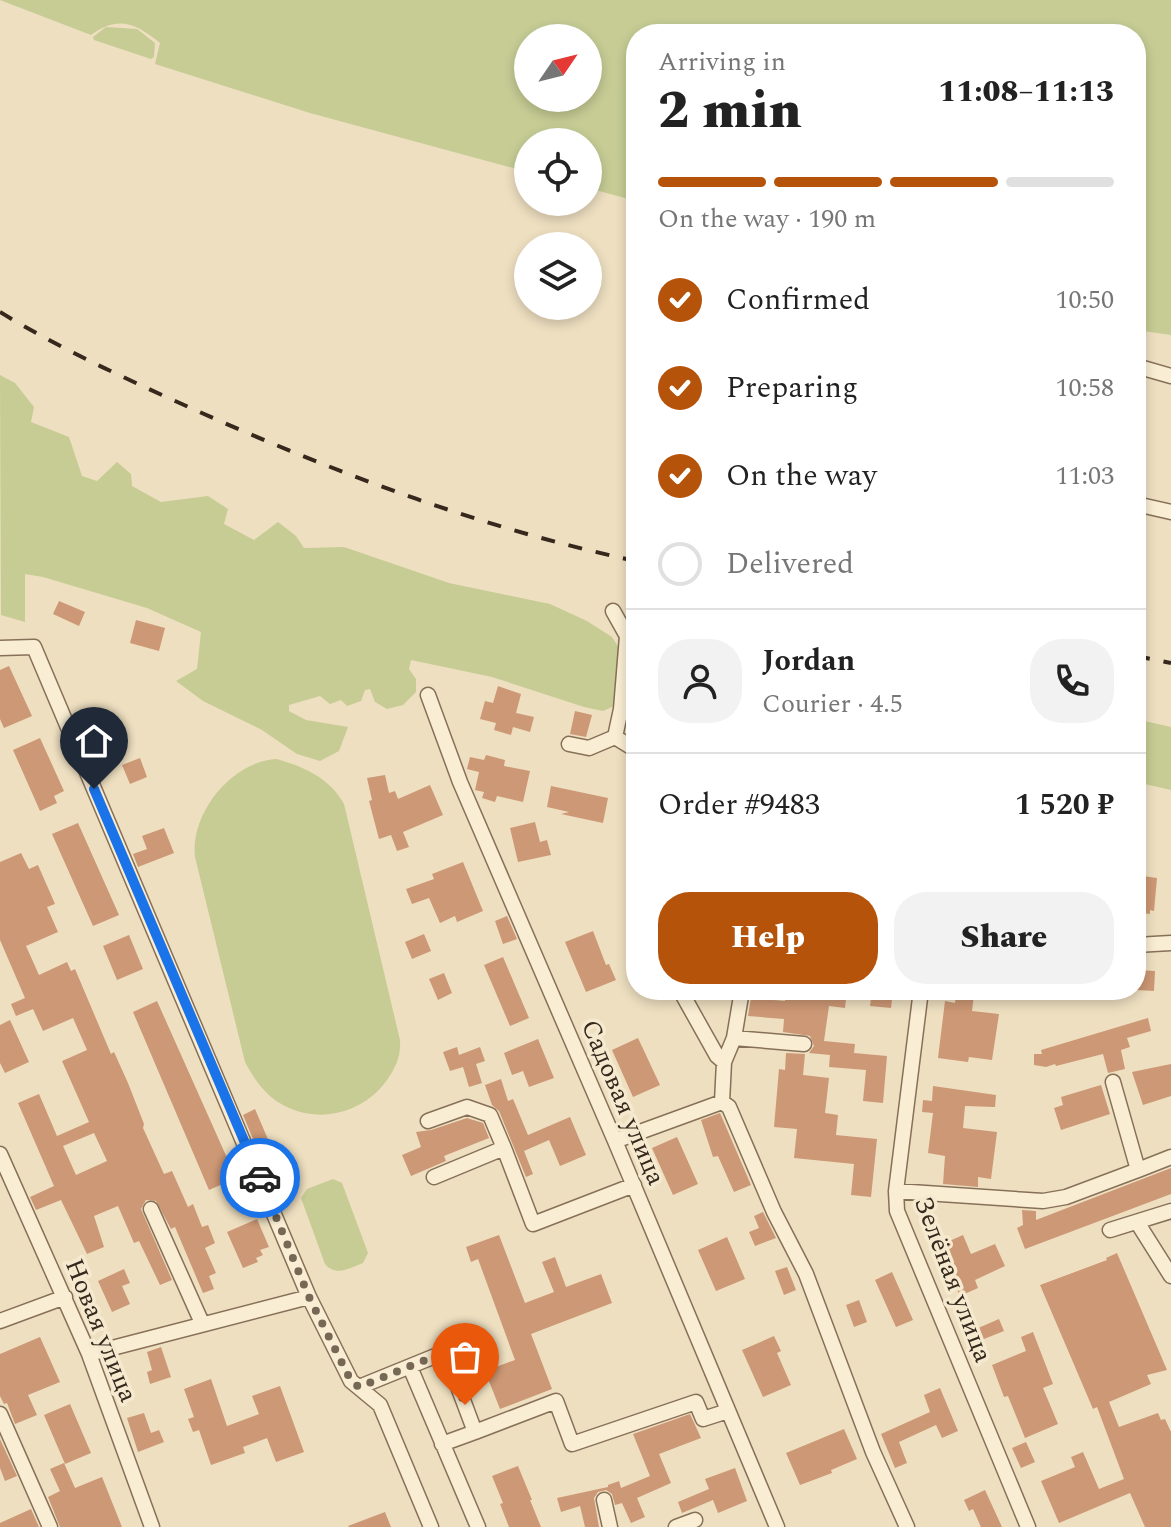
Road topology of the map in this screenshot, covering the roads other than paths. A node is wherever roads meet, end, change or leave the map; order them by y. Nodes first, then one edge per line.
1 (1146, 369) edge
2 (1171, 376) edge
3 (1146, 506) edge
4 (1171, 512) edge
5 (613, 611) dead end
6 (626, 634) edge
7 (0, 648) edge
8 (626, 648) edge
9 (428, 695) dead end
10 (615, 737) junction
11 (569, 744) dead end
12 (626, 744) edge
13 (1171, 943) edge
14 (1146, 944) edge
15 (686, 1000) edge
16 (740, 1000) edge
17 (920, 1000) edge
18 (734, 1038) junction
19 (804, 1044) dead end
20 (724, 1062) junction
21 (1113, 1082) dead end
22 (722, 1102) junction
23 (428, 1121) dead end
24 (615, 1141) junction
25 (504, 1148) junction
26 (0, 1154) edge
27 (1171, 1157) edge
28 (1138, 1170) junction
29 (434, 1177) dead end
30 (634, 1185) junction
31 (896, 1191) junction
32 (151, 1209) dead end
33 (1171, 1211) edge
34 (1137, 1222) junction
35 (1110, 1230) dead end
36 (1171, 1276) edge
37 (65, 1297) junction
38 (309, 1297) junction
39 (0, 1321) edge
40 (202, 1323) junction
41 (89, 1354) junction
42 (410, 1367) junction
43 (359, 1387) junction
44 (728, 1411) junction
45 (0, 1414) edge
46 (475, 1432) junction
47 (442, 1444) junction
48 (604, 1500) dead end
49 (695, 1520) dead end
50 (50, 1527) edge
51 (152, 1527) edge
52 (431, 1527) edge
53 (478, 1527) edge
54 (610, 1527) edge
55 (676, 1527) edge
56 (777, 1527) edge
57 (907, 1527) edge
58 (1028, 1527) edge

1 - 2 street
3 - 4 street
5 - 6 street
7 - 38 street
8 - 10 street
9 - 24 street, Садовая улица
10 - 11 street
10 - 12 street
13 - 14 street
15 - 20 street
16 - 18 street
17 - 31 street, Зелёная улица
18 - 19 street
18 - 20 street
20 - 22 street
21 - 28 street
22 - 24 street
22 - 57 street
23 - 25 street
24 - 30 street, Садовая улица
25 - 29 street
25 - 30 street
26 - 37 street, Новая улица
27 - 28 street
28 - 31 street
30 - 44 street, Садовая улица
31 - 58 street, Зелёная улица
32 - 40 street
33 - 34 street
34 - 35 street
34 - 36 street
37 - 39 street
37 - 41 street, Новая улица
38 - 40 street
38 - 43 street
40 - 41 street
41 - 51 street, Новая улица
42 - 43 street
42 - 46 street
42 - 47 street
43 - 52 street
44 - 46 street
44 - 56 street, Садовая улица
45 - 50 street
46 - 47 street
47 - 53 street
48 - 54 street
49 - 55 street

